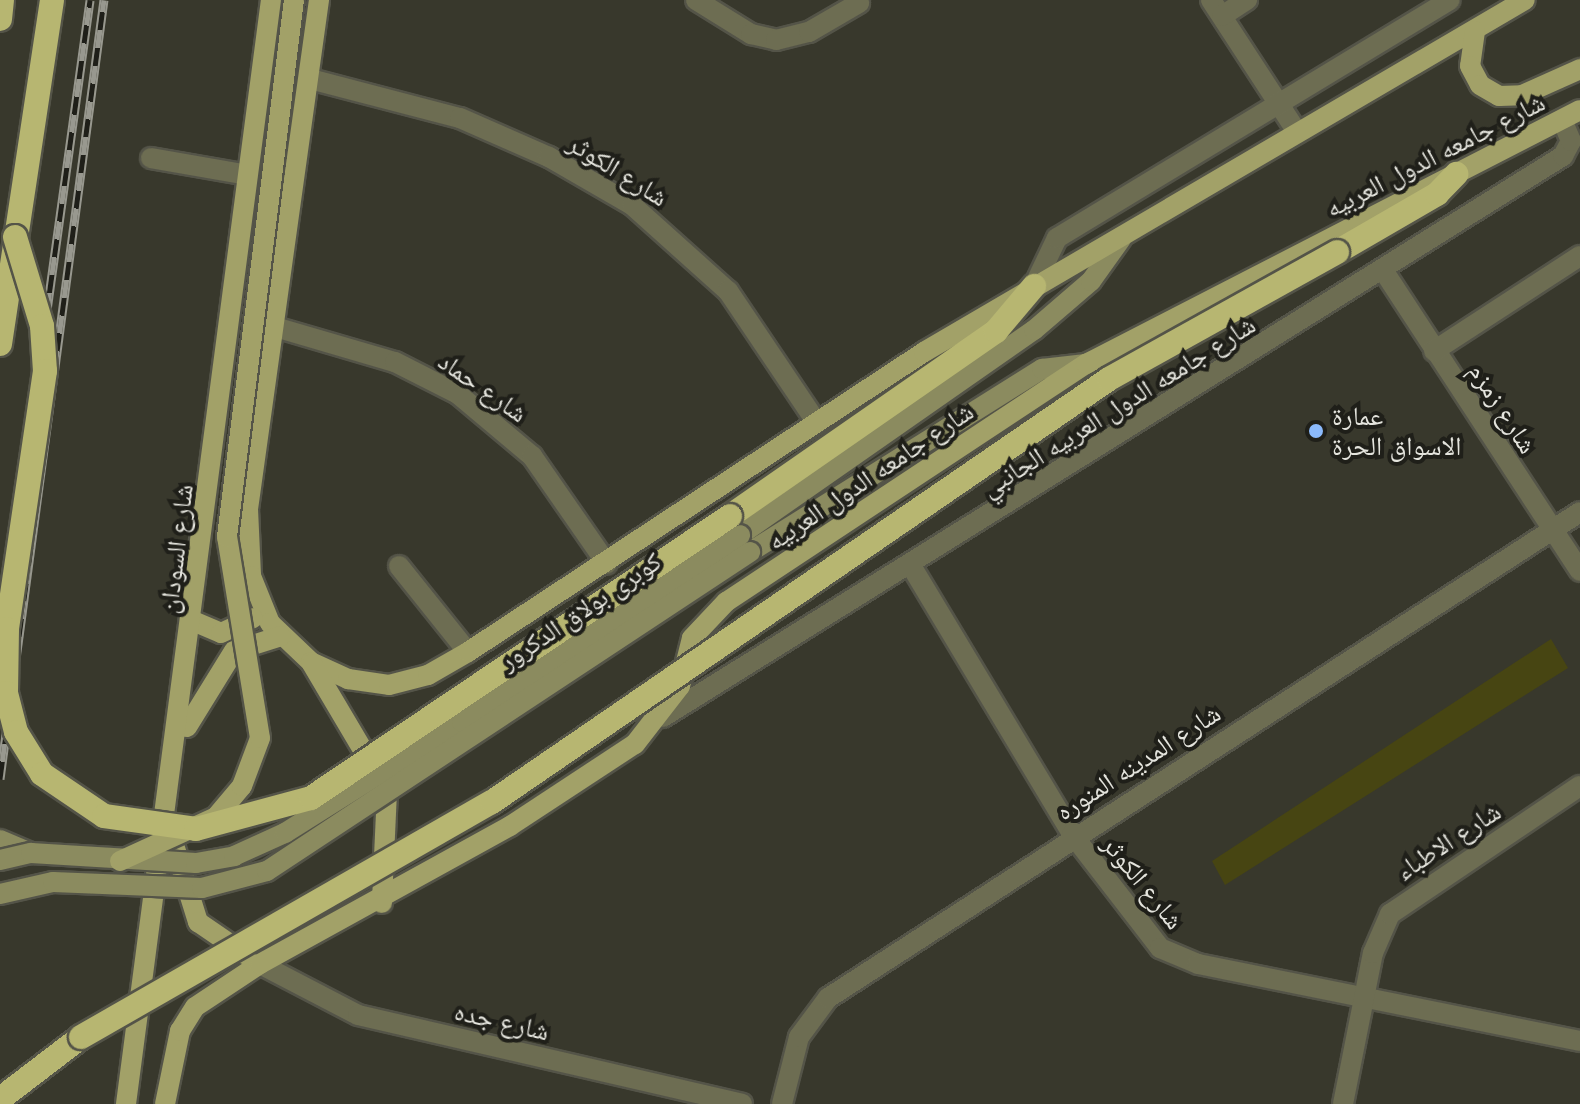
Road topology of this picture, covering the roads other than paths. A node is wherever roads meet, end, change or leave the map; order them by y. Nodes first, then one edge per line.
1 (2, 0) edge
2 (52, 0) edge
3 (271, 0) edge
4 (294, 0) edge
5 (319, 0) edge
6 (696, 0) edge
7 (1247, 0) edge
8 (1450, 0) edge
9 (1525, 0) edge
10 (859, 1) edge
11 (1216, 8) edge
12 (0, 19) edge
13 (1475, 31) junction
14 (1580, 69) edge
15 (310, 79) junction
16 (1282, 106) junction
17 (1571, 115) edge
18 (1297, 132) junction
19 (151, 158) dead end
20 (1456, 174) junction
21 (248, 175) junction
22 (15, 237) junction
23 (1121, 239) junction
24 (1580, 256) edge
25 (1385, 273) junction
26 (1034, 286) junction
27 (275, 327) junction
28 (0, 344) edge
29 (1434, 351) junction
30 (1086, 364) junction
31 (817, 423) junction
32 (1580, 512) edge
33 (1551, 529) junction
34 (740, 535) junction
35 (607, 564) junction
36 (910, 564) junction
37 (399, 566) dead end
38 (1580, 571) edge
39 (261, 609) junction
40 (193, 621) junction
41 (281, 636) junction
42 (468, 652) junction
43 (311, 662) junction
44 (663, 717) junction
45 (178, 749) junction
46 (1580, 786) edge
47 (169, 809) junction
48 (1072, 834) junction
49 (0, 840) edge
50 (31, 853) junction
51 (0, 860) edge
52 (120, 861) junction
53 (0, 894) edge
54 (382, 903) junction
55 (260, 964) junction
56 (1363, 999) junction
57 (1578, 1039) edge
58 (0, 1099) edge
59 (126, 1104) edge
60 (165, 1104) edge
61 (742, 1104) edge
62 (782, 1104) edge
63 (1343, 1104) edge

1 - 12 highway
2 - 22 highway
3 - 21 main road, شارع السودان
4 - 52 main road, bridge
5 - 15 main road
6 - 10 street
7 - 11 street
8 - 16 street
9 - 13 main road
11 - 16 street
13 - 14 main road
13 - 18 main road
15 - 27 main road
15 - 31 street, شارع الكوثر
16 - 18 street
16 - 26 street
17 - 20 main road, شارع جامعه الدول العربيه
17 - 25 street, شارع جامعه الدول العربيه الجانبي
18 - 23 main road
19 - 21 street
20 - 30 main road, شارع جامعه الدول العربيه
20 - 58 highway, bridge
21 - 40 main road, شارع السودان
22 - 28 highway
22 - 34 highway, bridge
23 - 26 main road
23 - 34 main road, كوبرى بولاق الدكرور
24 - 29 street
25 - 29 street, شارع زمزم
25 - 36 street, شارع جامعه الدول العربيه الجانبي
26 - 31 main road
26 - 34 highway
27 - 35 street, شارع حماد
27 - 39 main road
29 - 33 street, شارع زمزم
30 - 34 main road, كوبرى بولاق الدكرور
30 - 44 main road, شارع جامعه الدول العربيه
31 - 35 main road
32 - 33 street, شارع المدينه المنوره
33 - 38 street, شارع زمزم
33 - 48 street, شارع المدينه المنوره
34 - 52 main road, كوبرى بولاق الدكرور, bridge
34 - 53 main road, كوبرى بولاق الدكرور, bridge
35 - 42 main road
36 - 44 street, شارع جامعه الدول العربيه الجانبي
36 - 48 street, شارع الكوثر
37 - 42 street
39 - 40 main road
39 - 41 main road
40 - 45 main road, شارع السودان
41 - 43 main road
41 - 45 main road
42 - 43 main road
43 - 54 main road
44 - 54 main road, شارع جامعه الدول العربيه
45 - 47 main road, شارع السودان
46 - 56 street, شارع الاطباء
47 - 55 main road
47 - 59 main road, شارع السودان
48 - 56 street, شارع الكوثر
48 - 62 street, شارع المدينه المنوره
49 - 50 main road
50 - 51 main road, كوبرى بولاق الدكرور, bridge
50 - 52 main road, كوبرى بولاق الدكرور, bridge
54 - 55 main road, شارع جامعه الدول العربيه
55 - 60 main road
55 - 61 street, شارع جده
56 - 57 street, شارع الكوثر
56 - 63 street, شارع الاطباء

